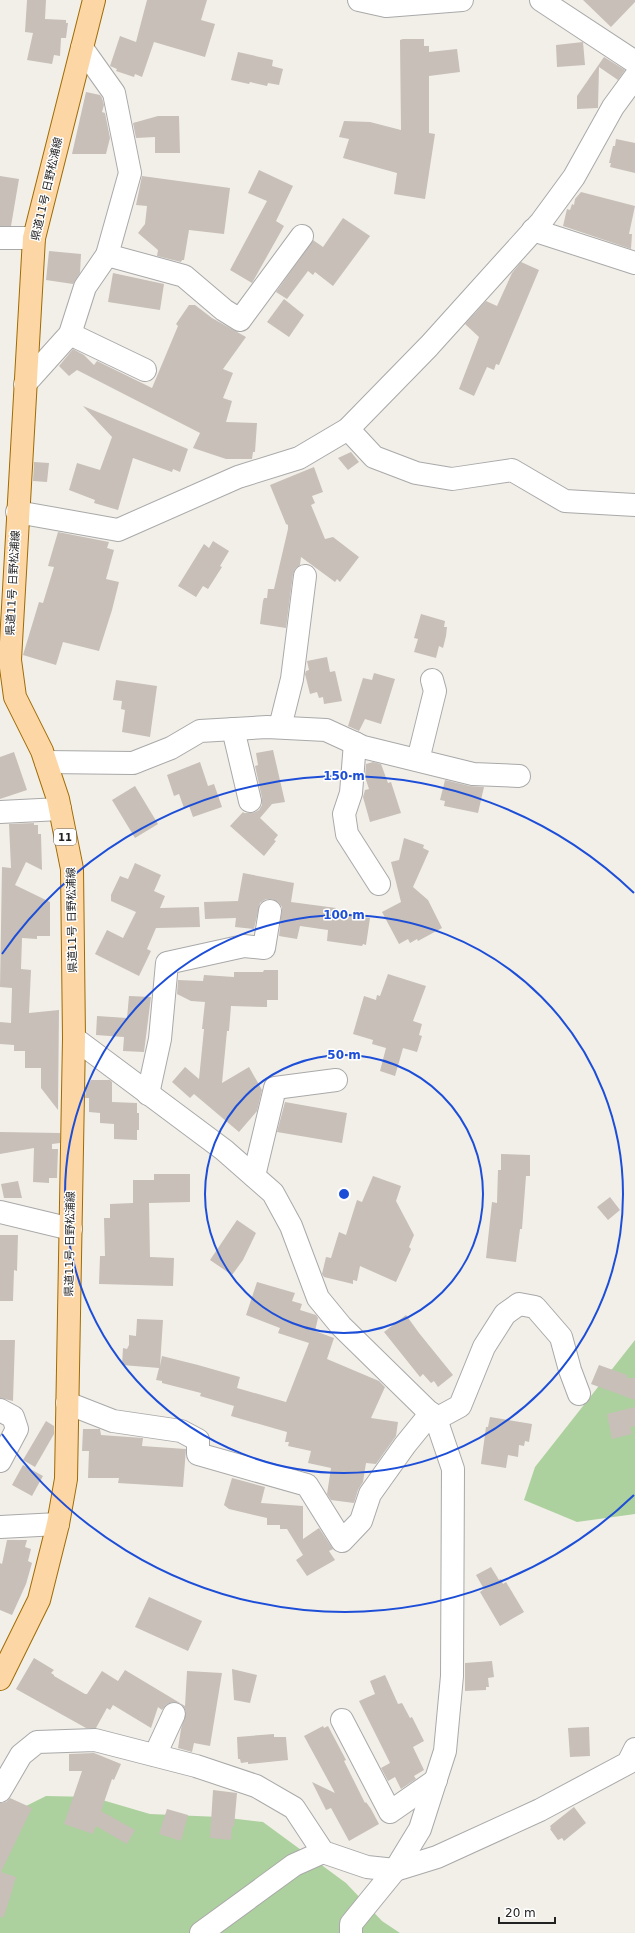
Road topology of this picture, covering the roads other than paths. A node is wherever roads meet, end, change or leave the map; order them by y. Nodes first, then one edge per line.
1 (94, 0) edge
2 (360, 0) edge
3 (462, 0) edge
4 (542, 0) edge
5 (82, 48) junction
6 (635, 62) edge
7 (635, 77) edge
8 (533, 230) junction
9 (302, 236) dead end
10 (0, 238) edge
11 (34, 238) junction
12 (107, 255) junction
13 (635, 263) edge
14 (70, 334) junction
15 (145, 370) dead end
16 (25, 384) junction
17 (348, 429) junction
18 (635, 505) edge
19 (17, 512) junction
20 (305, 576) dead end
21 (5, 646) edge
22 (432, 680) dead end
23 (280, 727) junction
24 (233, 729) junction
25 (355, 743) junction
26 (418, 760) junction
27 (46, 762) junction
28 (520, 776) dead end
29 (250, 801) dead end
30 (60, 809) junction
31 (0, 812) edge
32 (379, 884) dead end
33 (270, 911) dead end
34 (74, 1038) junction
35 (336, 1080) dead end
36 (148, 1094) junction
37 (254, 1176) junction
38 (0, 1212) edge
39 (71, 1229) junction
40 (579, 1394) dead end
41 (67, 1403) junction
42 (0, 1410) edge
43 (434, 1416) junction
44 (0, 1461) edge
45 (58, 1524) junction
46 (0, 1527) edge
47 (0, 1679) edge
48 (174, 1714) dead end
49 (342, 1720) dead end
50 (635, 1749) edge
51 (155, 1756) junction
52 (436, 1780) junction
53 (0, 1791) edge
54 (324, 1852) junction
55 (395, 1870) junction
56 (200, 1933) edge
57 (351, 1933) edge

1 - 5 main road, 県道11号 日野松浦線 / 11
2 - 3 street
4 - 6 street
5 - 11 main road, 県道11号 日野松浦線 / 11
5 - 12 street
7 - 8 street
8 - 13 street
8 - 17 street
9 - 12 street
10 - 11 street
11 - 16 main road, 県道11号 日野松浦線 / 11
12 - 14 street
14 - 15 street
14 - 16 street
16 - 19 main road, 県道11号 日野松浦線 / 11
17 - 18 street
17 - 19 street
19 - 21 main road, 県道11号 日野松浦線 / 11
20 - 23 street
21 - 27 main road, 県道11号 日野松浦線 / 11
22 - 26 street
23 - 24 street
23 - 25 street
24 - 27 street
24 - 29 street
25 - 26 street
25 - 32 street
26 - 28 street
27 - 30 main road, 県道11号 日野松浦線 / 11
30 - 31 street
30 - 34 main road, 県道11号 日野松浦線 / 11
33 - 36 street
34 - 36 street
34 - 39 main road, 県道11号 日野松浦線 / 11
35 - 37 street
36 - 37 street
37 - 43 street
38 - 39 street
39 - 41 main road, 県道11号 日野松浦線 / 11
40 - 43 street
41 - 43 street
41 - 45 main road, 県道11号 日野松浦線 / 11
42 - 44 street
43 - 52 street
45 - 46 street
45 - 47 main road, 県道11号 日野松浦線 / 11
48 - 51 street
49 - 52 street
50 - 55 street
51 - 53 street
51 - 54 street
52 - 55 street
54 - 55 street
54 - 56 street
55 - 57 street

